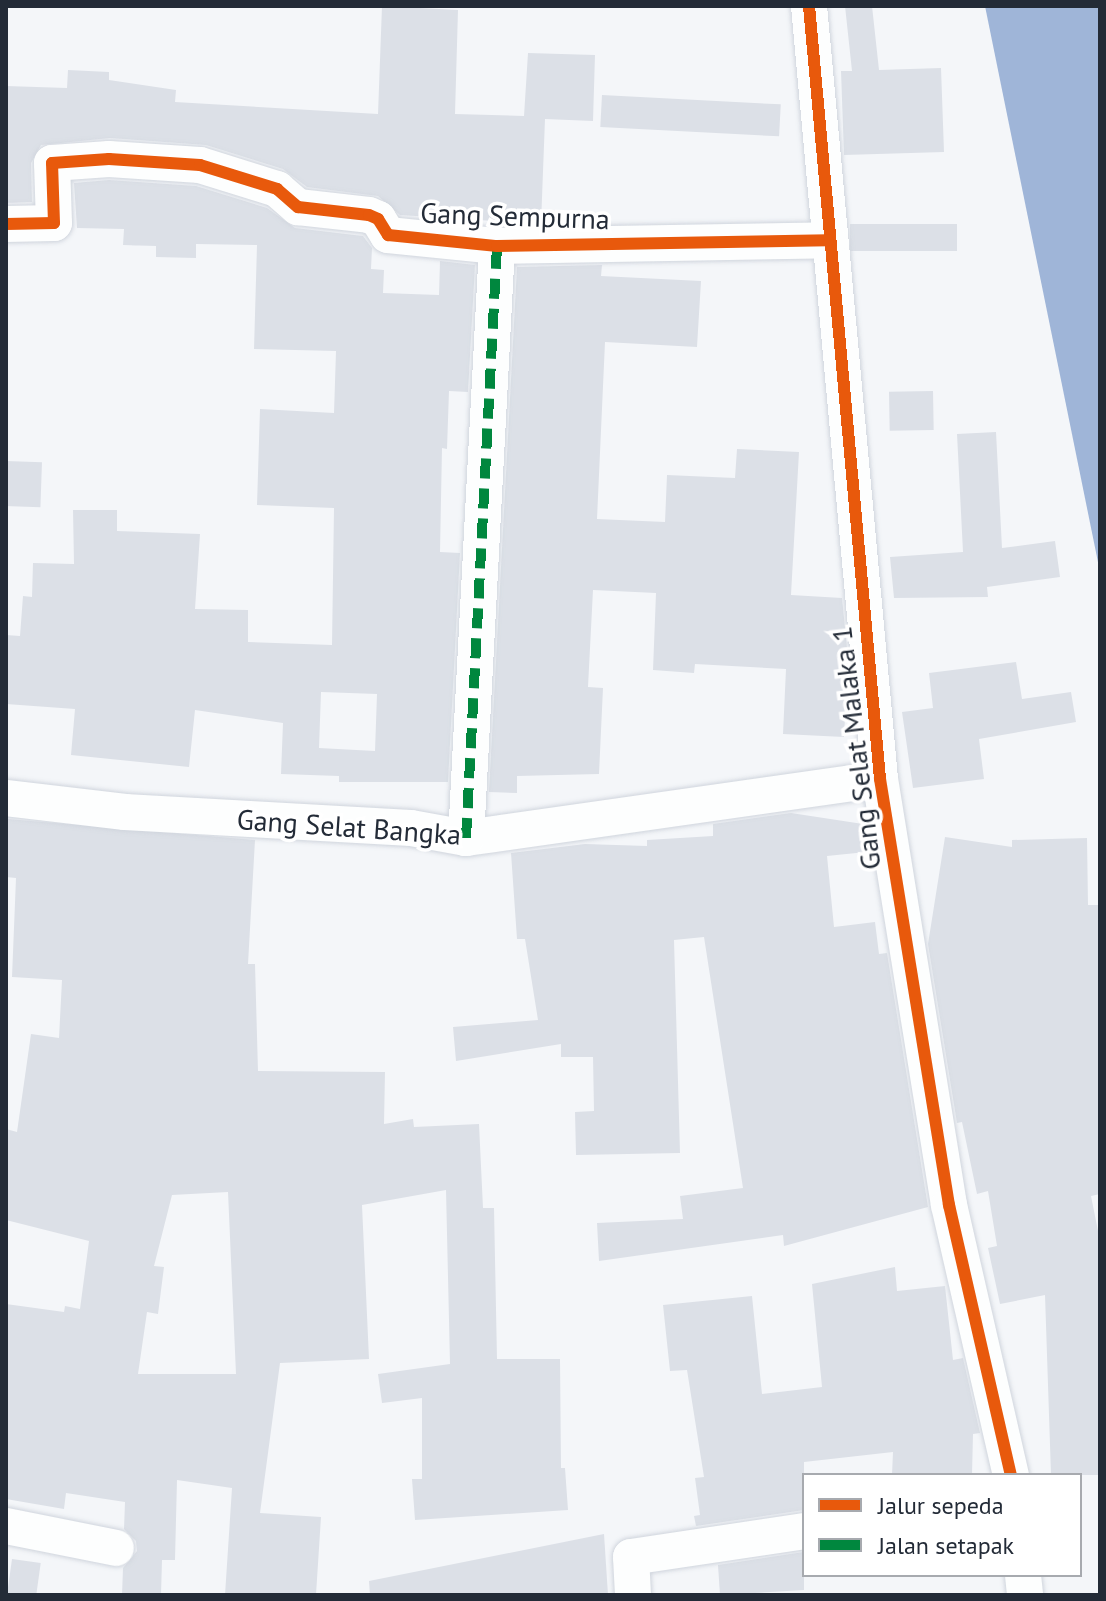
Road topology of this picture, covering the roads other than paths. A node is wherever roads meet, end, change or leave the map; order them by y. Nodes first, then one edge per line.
1 (809, 6) edge
2 (6, 224) edge
3 (828, 240) junction
4 (497, 246) junction
5 (880, 779) junction
6 (6, 798) edge
7 (466, 838) junction
8 (1011, 1473) edge
9 (6, 1526) edge
10 (802, 1531) edge
11 (116, 1548) dead end
12 (633, 1595) edge

1 - 3 street, Gang Selat Malaka 1
2 - 4 street, Gang Sempurna
3 - 4 street, Gang Sempurna
3 - 5 street, Gang Selat Malaka 1
4 - 7 street
5 - 7 street, Gang Selat Bangka
5 - 8 street, Gang Selat Malaka 1
6 - 7 street, Gang Selat Bangka
9 - 11 street
10 - 12 street

